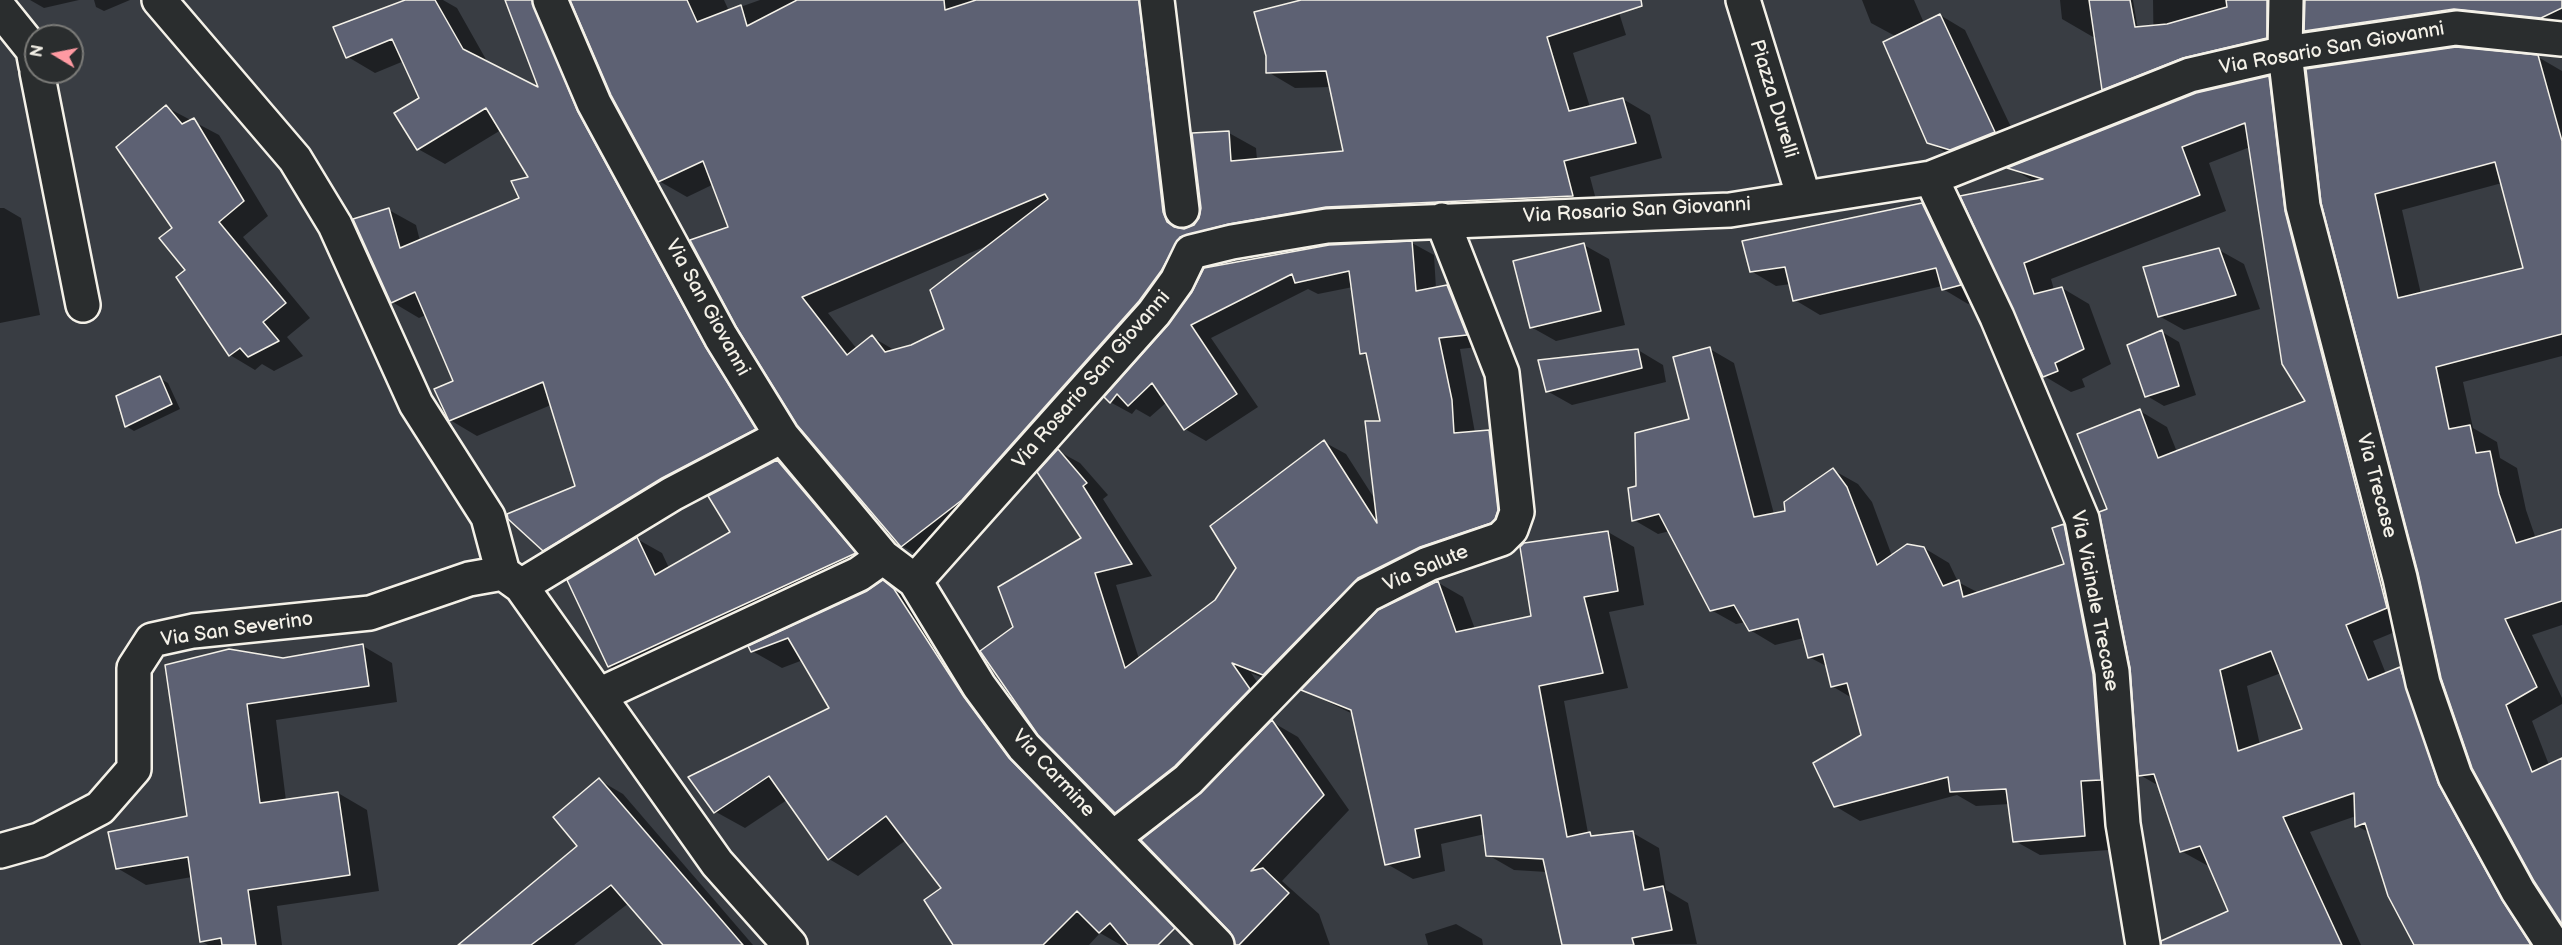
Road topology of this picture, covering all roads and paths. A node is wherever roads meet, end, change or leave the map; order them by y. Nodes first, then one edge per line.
1 (159, 0) edge
2 (550, 0) edge
3 (1157, 0) edge
4 (1743, 0) edge
5 (2286, 0) edge
6 (0, 9) edge
7 (24, 39) edge
8 (2562, 39) edge
9 (2285, 53) junction
10 (39, 84) edge
11 (1931, 178) junction
12 (1804, 198) junction
13 (1182, 210) dead end
14 (1442, 220) junction
15 (83, 305) dead end
16 (782, 436) junction
17 (883, 557) junction
18 (512, 579) junction
19 (915, 581) junction
20 (599, 695) junction
21 (1113, 838) junction
22 (0, 850) edge
23 (790, 945) edge
24 (1217, 945) edge
25 (2143, 945) edge
26 (2553, 945) edge

1 - 18 street
2 - 16 street, Via San Giovanni
3 - 13 street
4 - 12 street, Piazza Durelli
5 - 9 street, Via Trecase
6 - 7 street
8 - 9 street, Via Rosario San Giovanni
9 - 11 street, Via Rosario San Giovanni
9 - 26 street, Via Trecase
10 - 15 street
11 - 12 street, Via Rosario San Giovanni
11 - 25 street, Via Vicinale Trecase
12 - 14 street, Via Rosario San Giovanni
14 - 19 street, Via Rosario San Giovanni
14 - 21 street, Via Salute
16 - 17 street, Via San Giovanni
16 - 18 street
17 - 19 street, Via San Giovanni
17 - 20 street
18 - 20 street
18 - 22 street, Via San Severino
19 - 21 street, Via Carmine
20 - 23 street
21 - 24 street, Via Carmine

